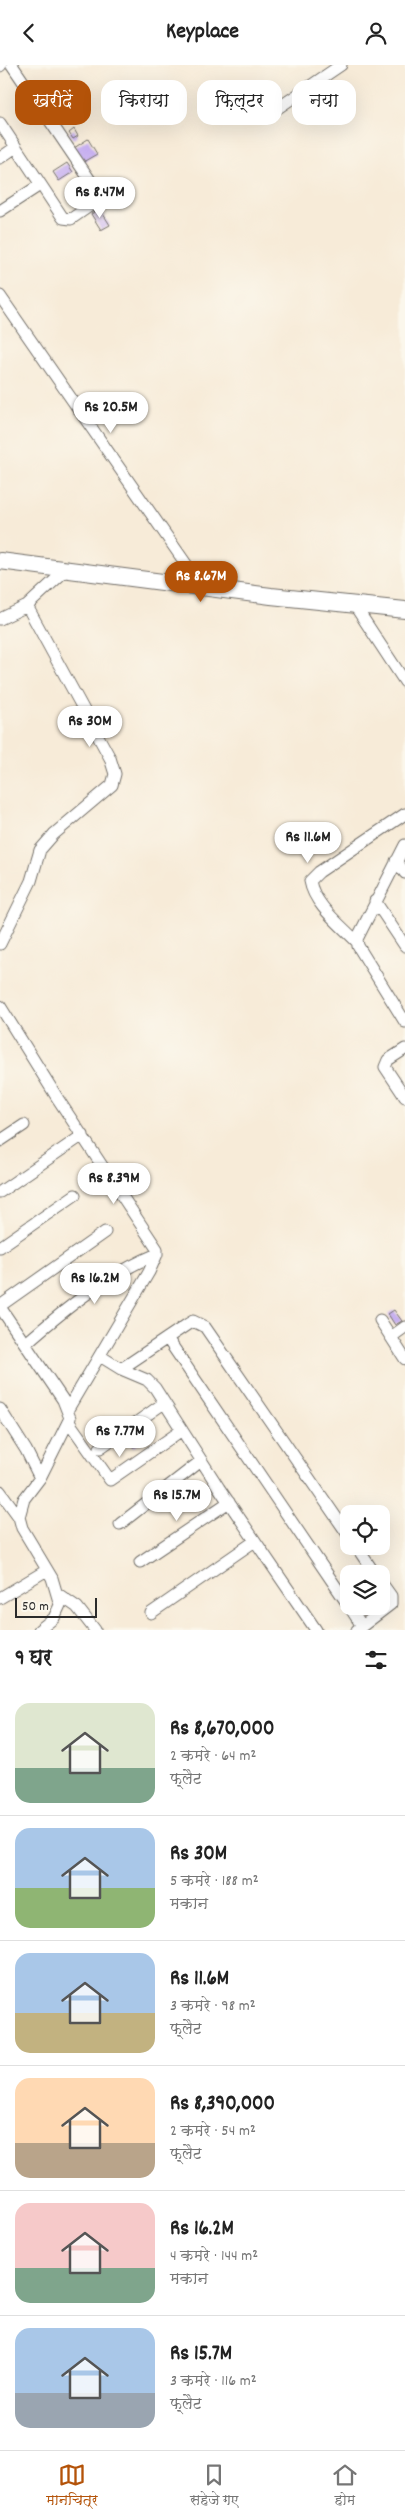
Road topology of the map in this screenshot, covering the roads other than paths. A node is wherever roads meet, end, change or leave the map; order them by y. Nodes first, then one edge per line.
1 (12, 65) edge
2 (342, 65) edge
3 (282, 105) edge
4 (0, 123) edge
5 (16, 147) junction
6 (0, 158) edge
7 (40, 185) junction
8 (0, 211) edge
9 (0, 296) edge
10 (0, 561) edge
11 (68, 568) junction
12 (199, 587) junction
13 (27, 606) junction
14 (355, 606) junction
15 (405, 610) edge
16 (0, 619) edge
17 (405, 682) edge
18 (405, 814) edge
19 (405, 845) edge
20 (396, 861) junction
21 (405, 873) edge
22 (375, 901) junction
23 (357, 942) junction
24 (0, 944) edge
25 (405, 946) edge
26 (0, 1006) edge
27 (405, 1022) edge
28 (405, 1049) edge
29 (405, 1097) edge
30 (24, 1125) dead end
31 (83, 1135) junction
32 (0, 1141) edge
33 (0, 1192) edge
34 (75, 1195) dead end
35 (105, 1232) dead end
36 (0, 1247) edge
37 (157, 1254) junction
38 (0, 1307) edge
39 (380, 1320) dead end
40 (405, 1327) edge
41 (390, 1337) junction
42 (167, 1338) junction
43 (25, 1344) junction
44 (100, 1356) junction
45 (405, 1359) edge
46 (121, 1369) junction
47 (164, 1403) junction
48 (0, 1409) edge
49 (68, 1409) junction
50 (69, 1422) junction
51 (182, 1430) junction
52 (100, 1448) dead end
53 (201, 1461) junction
54 (40, 1478) junction
55 (0, 1491) edge
56 (228, 1502) junction
57 (20, 1517) junction
58 (340, 1523) edge
59 (120, 1524) dead end
60 (255, 1541) junction
61 (140, 1563) dead end
62 (48, 1570) junction
63 (340, 1593) edge
64 (58, 1594) junction
65 (0, 1598) edge
66 (151, 1613) dead end
67 (353, 1615) edge
68 (376, 1615) edge
69 (359, 1628) edge
70 (39, 1630) edge
71 (95, 1630) edge
72 (316, 1630) edge

1 - 7 street
2 - 3 street
4 - 5 street
5 - 6 street
5 - 7 street
7 - 8 street
9 - 12 street
10 - 11 street
11 - 12 street
11 - 13 street
12 - 14 street
13 - 16 street
13 - 24 street
14 - 15 street
14 - 17 street
18 - 23 street
19 - 20 street
20 - 21 street
20 - 22 street
22 - 23 street
22 - 25 street
23 - 27 street
26 - 31 street
28 - 29 street
30 - 32 street
31 - 33 street
31 - 37 street
34 - 36 street
35 - 38 street
37 - 43 street
37 - 44 street
38 - 43 street
39 - 41 street
40 - 41 street
41 - 45 street
42 - 46 street
42 - 58 street
42 - 63 street
43 - 49 street
44 - 46 street
44 - 49 street
46 - 47 street
47 - 51 street
47 - 52 street
48 - 54 street
49 - 50 street
50 - 51 street
50 - 54 street
51 - 53 street
53 - 56 street
53 - 59 street
54 - 57 street
55 - 57 street
56 - 60 street
56 - 61 street
57 - 62 street
60 - 66 street
60 - 72 street
62 - 64 street
62 - 65 street
64 - 70 street
64 - 71 street
67 - 69 street
68 - 69 street

